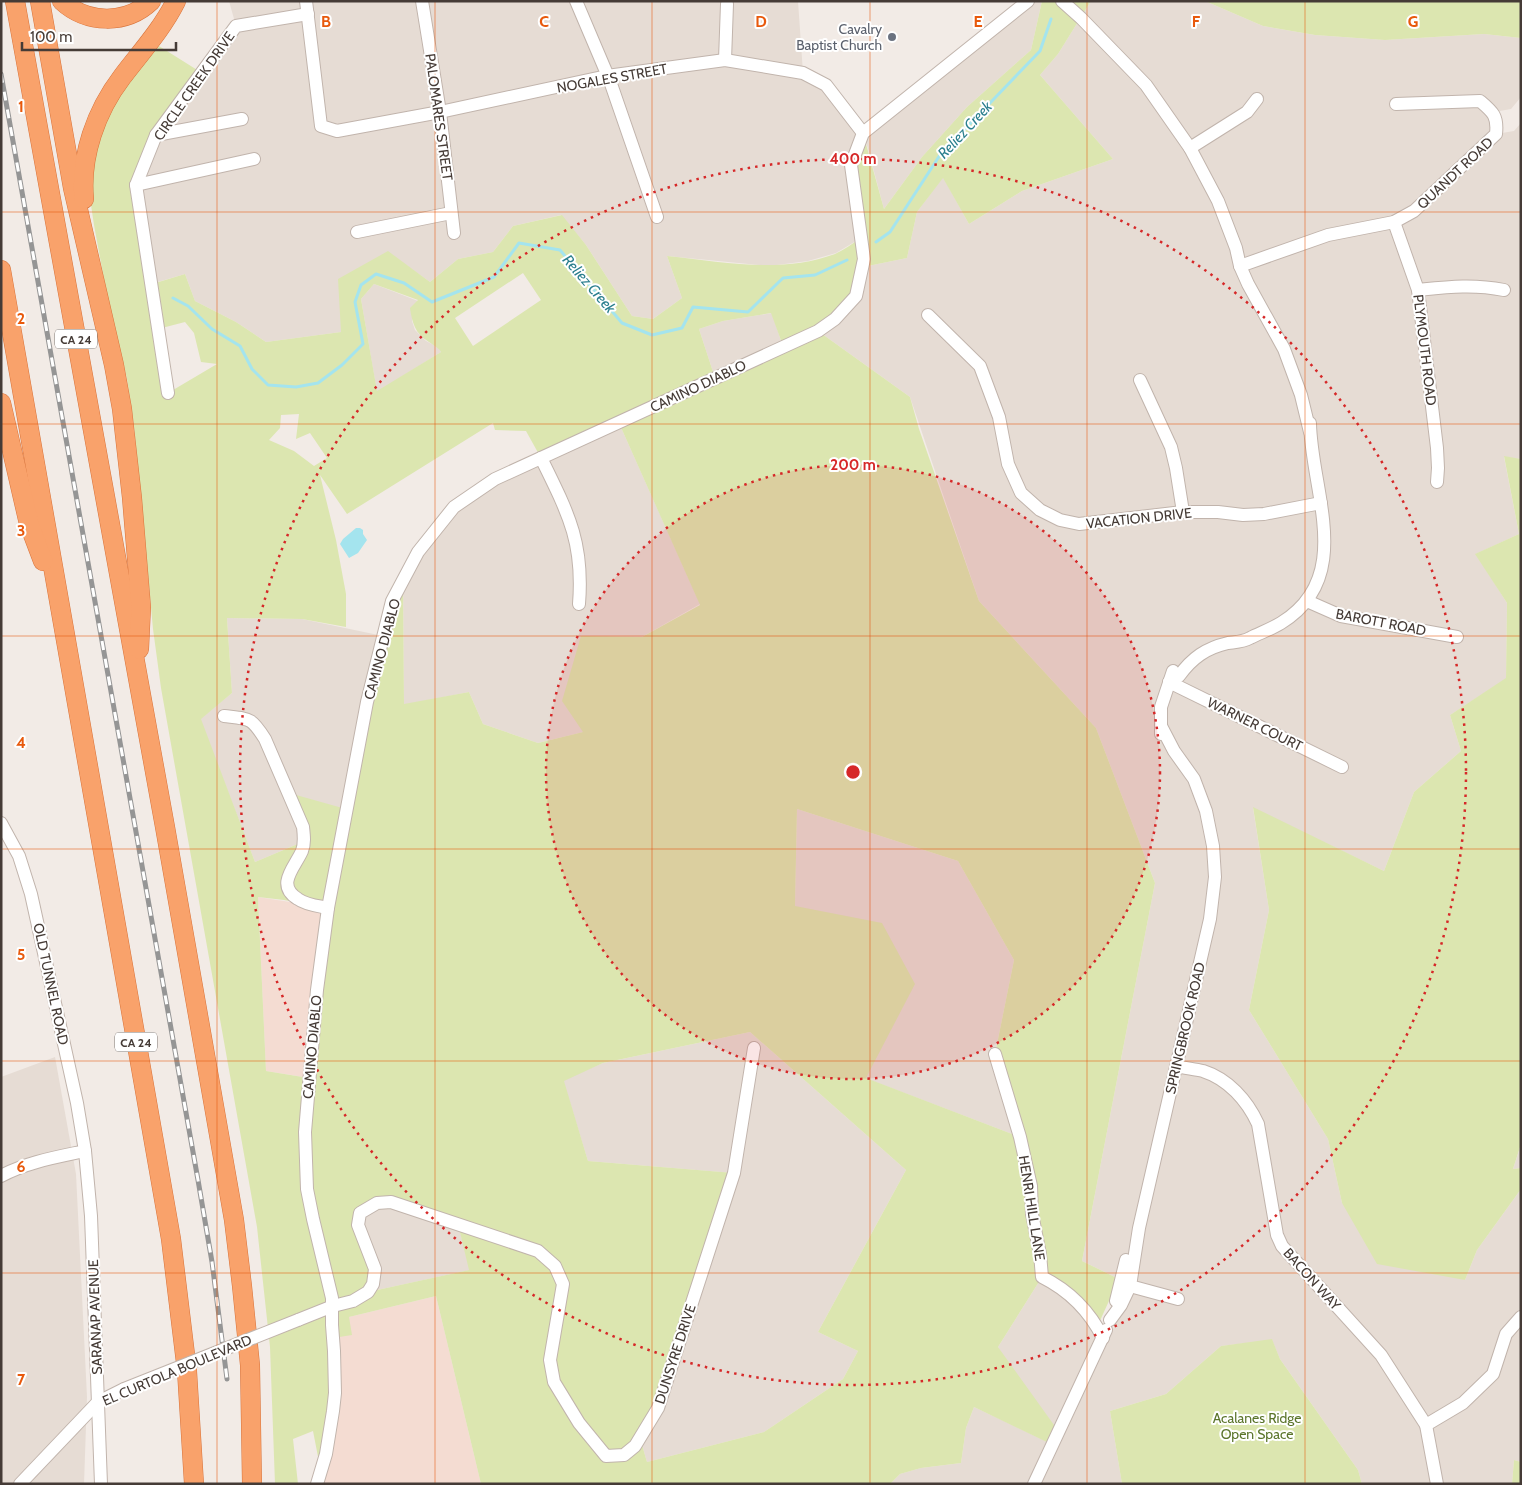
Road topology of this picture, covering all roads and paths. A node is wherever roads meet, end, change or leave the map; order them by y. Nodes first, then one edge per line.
1 (15, 1) edge
2 (40, 1) edge
3 (62, 1) edge
4 (151, 1) edge
5 (176, 1) edge
6 (422, 1) edge
7 (576, 1) edge
8 (1028, 1) edge
9 (1062, 1) edge
10 (727, 4) dead end
11 (307, 8) edge
12 (725, 60) junction
13 (607, 76) junction
14 (1256, 99) dead end
15 (1396, 104) dead end
16 (440, 112) junction
17 (242, 120) dead end
18 (863, 133) junction
19 (156, 135) junction
20 (1190, 148) junction
21 (254, 159) dead end
22 (136, 185) junction
23 (451, 213) junction
24 (657, 217) dead end
25 (1394, 222) junction
26 (357, 232) dead end
27 (454, 233) dead end
28 (90, 263) junction
29 (1240, 266) junction
30 (1, 270) edge
31 (1418, 290) junction
32 (1504, 290) dead end
33 (928, 315) dead end
34 (1140, 380) dead end
35 (168, 393) dead end
36 (1, 403) edge
37 (541, 458) junction
38 (1437, 482) dead end
39 (1320, 503) junction
40 (1183, 512) junction
41 (1307, 601) junction
42 (58, 602) junction
43 (579, 604) dead end
44 (1457, 637) dead end
45 (137, 678) junction
46 (1170, 680) junction
47 (224, 716) dead end
48 (1342, 767) dead end
49 (1, 823) edge
50 (328, 908) junction
51 (754, 1048) dead end
52 (995, 1054) dead end
53 (1176, 1066) junction
54 (85, 1151) junction
55 (1, 1176) edge
56 (1139, 1228) junction
57 (1130, 1286) junction
58 (1178, 1299) dead end
59 (333, 1306) junction
60 (1521, 1317) edge
61 (1110, 1320) junction
62 (1103, 1338) junction
63 (98, 1402) junction
64 (1426, 1425) junction
65 (20, 1484) edge
66 (101, 1484) edge
67 (194, 1484) edge
68 (252, 1484) edge
69 (317, 1484) edge
70 (1034, 1484) edge
71 (1437, 1484) edge

1 - 45 highway, CA 24
2 - 28 highway
3 - 4 highway
5 - 28 highway
6 - 16 street, PALOMARES STREET
7 - 13 street
8 - 18 street
9 - 20 street
10 - 12 street
11 - 16 street, NOGALES STREET
11 - 19 street, CIRCLE CREEK DRIVE
12 - 13 street, NOGALES STREET
12 - 18 street, NOGALES STREET
13 - 16 street, NOGALES STREET
13 - 24 street
14 - 20 street
15 - 25 street, QUANDT ROAD
16 - 23 street, PALOMARES STREET
17 - 19 street
18 - 37 street, CAMINO DIABLO
19 - 22 street, CIRCLE CREEK DRIVE
20 - 29 street
21 - 22 street
22 - 35 street
23 - 26 street
23 - 27 street, PALOMARES STREET
25 - 29 street, QUANDT ROAD
25 - 31 street, PLYMOUTH ROAD
28 - 45 highway
29 - 39 street
30 - 42 highway, CA 24
31 - 32 street
31 - 38 street, PLYMOUTH ROAD
33 - 40 street, VACATION DRIVE
34 - 40 street
36 - 42 highway
37 - 43 street
37 - 50 street, CAMINO DIABLO
39 - 40 street, VACATION DRIVE
39 - 41 street
41 - 44 street, BAROTT ROAD
41 - 46 street, SPRINGBROOK ROAD
42 - 67 highway, CA 24
45 - 68 highway, CA 24
46 - 48 street, WARNER COURT
46 - 53 street, SPRINGBROOK ROAD
47 - 50 street
49 - 54 street, OLD TUNNEL ROAD
50 - 59 street, CAMINO DIABLO
51 - 59 street, DUNSYRE DRIVE
52 - 62 street, HENRI HILL LANE
53 - 56 street, SPRINGBROOK ROAD
53 - 64 street, BACON WAY
54 - 55 street
54 - 63 street, SARANAP AVENUE
56 - 57 street, SPRINGBROOK ROAD
56 - 61 street, SPRINGBROOK ROAD
57 - 58 street
57 - 61 street, SPRINGBROOK ROAD
59 - 63 street, EL CURTOLA BOULEVARD, bridge
59 - 69 street, CAMINO DIABLO
60 - 64 street
61 - 62 street, SPRINGBROOK ROAD
62 - 70 street, SPRINGBROOK ROAD
63 - 65 street, EL CURTOLA BOULEVARD
63 - 66 street, SARANAP AVENUE
64 - 71 street, BACON WAY

